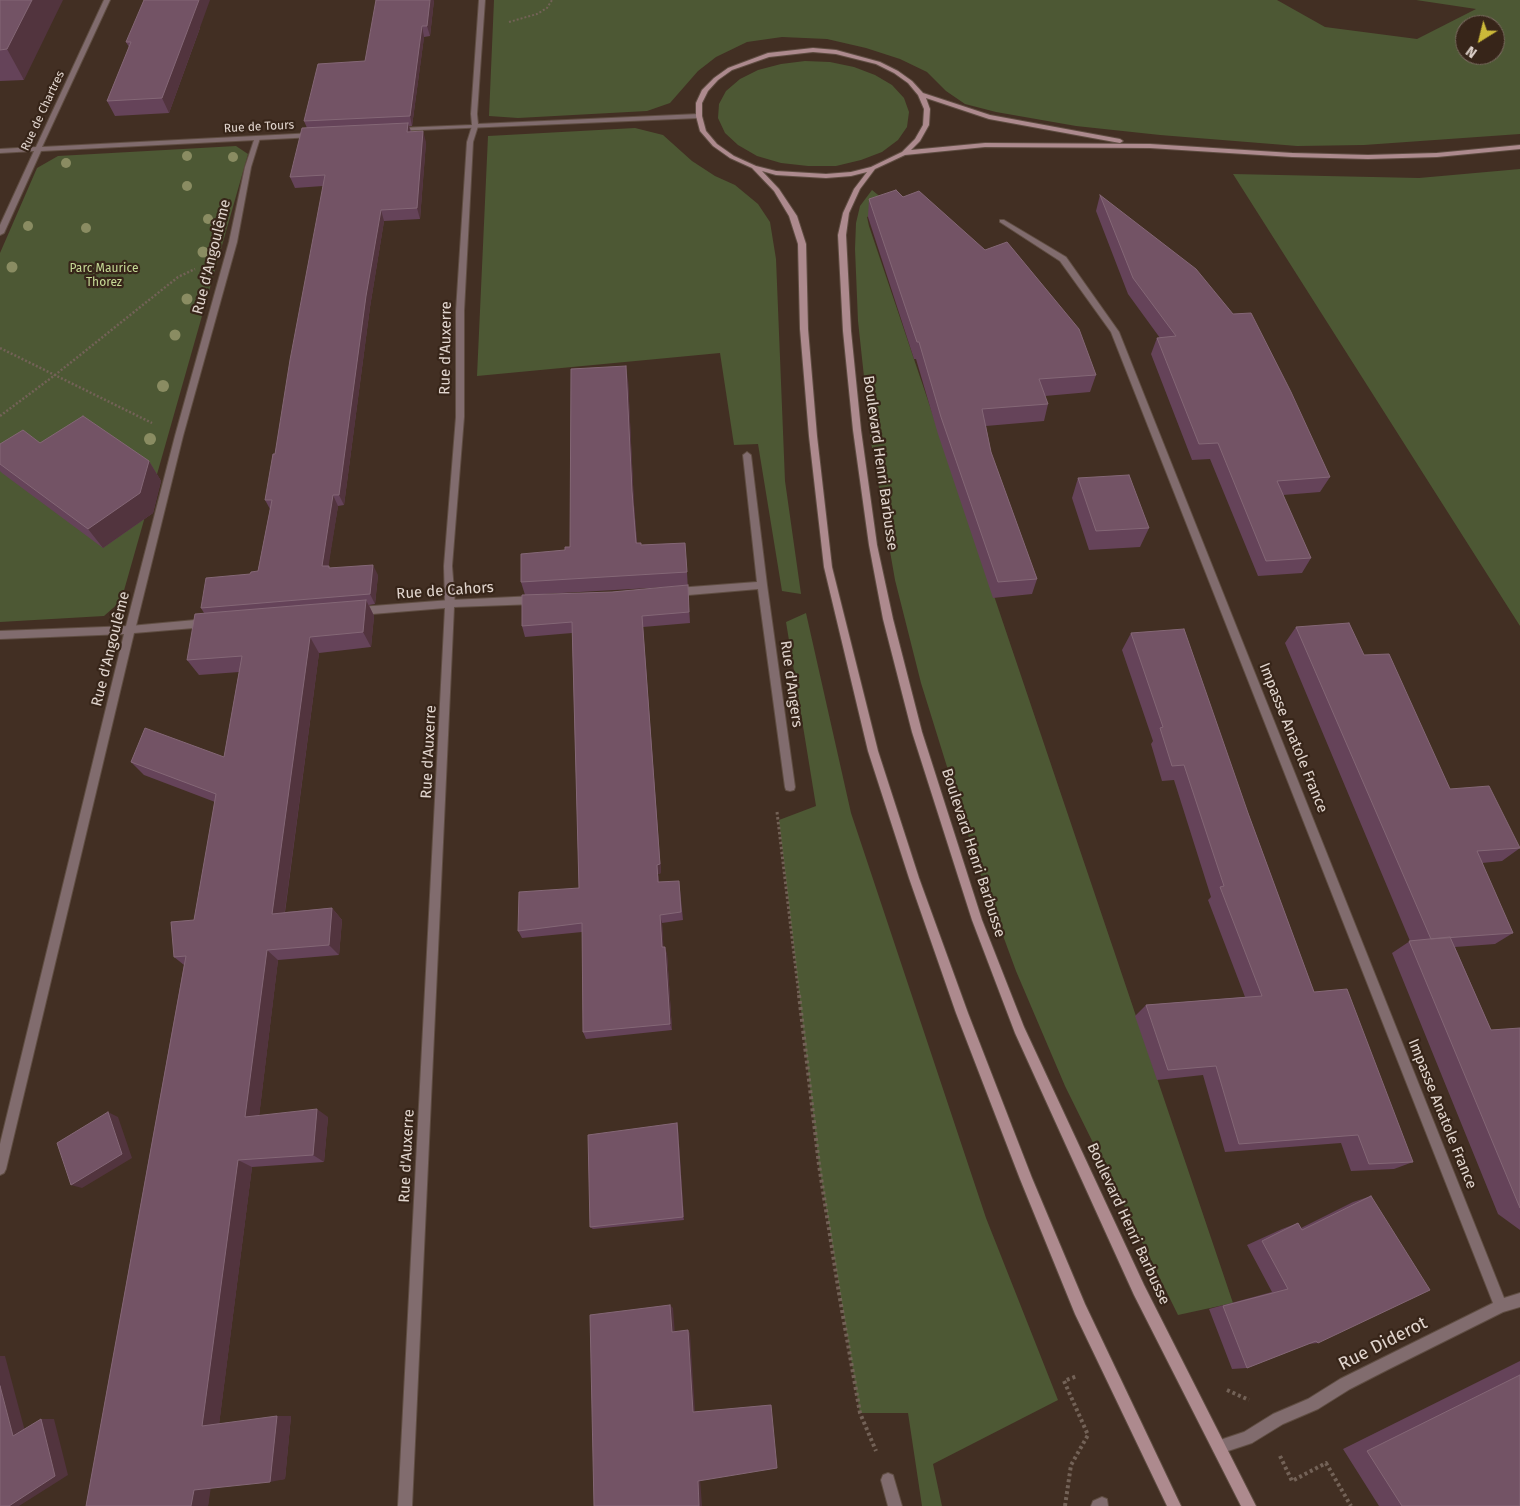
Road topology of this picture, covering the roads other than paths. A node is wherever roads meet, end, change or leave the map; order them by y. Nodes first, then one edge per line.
1 (107, 0) edge
2 (482, 0) edge
3 (921, 94) junction
4 (698, 116) junction
5 (475, 126) junction
6 (393, 130) edge
7 (320, 135) edge
8 (257, 138) junction
9 (1150, 146) junction
10 (1520, 147) edge
11 (38, 149) junction
12 (0, 151) edge
13 (904, 153) junction
14 (754, 167) junction
15 (873, 168) junction
16 (1002, 221) dead end
17 (0, 233) edge
18 (747, 455) dead end
19 (762, 585) junction
20 (663, 593) edge
21 (547, 600) edge
22 (450, 604) junction
23 (354, 612) edge
24 (218, 622) edge
25 (130, 630) junction
26 (0, 636) edge
27 (790, 787) road end
28 (0, 1169) edge
29 (1520, 1300) edge
30 (1501, 1306) junction
31 (1219, 1448) junction
32 (888, 1480) road end
33 (405, 1506) edge
34 (895, 1506) edge
35 (1174, 1506) edge
36 (1249, 1506) edge

1 - 11 street, Rue de Chartres
2 - 5 street, Rue d'Auxerre
3 - 4 main road
3 - 9 main road
3 - 13 main road
4 - 5 street
4 - 14 main road
5 - 6 street
5 - 22 street, Rue d'Auxerre
7 - 8 street, Rue de Tours
8 - 11 street, Rue de Tours
8 - 25 street, Rue d'Angoulême
9 - 10 main road
9 - 13 main road
11 - 12 street, Rue de Tours
11 - 17 street, Rue de Chartres
13 - 15 main road
14 - 15 main road
14 - 35 main road
15 - 31 main road, Boulevard Henri Barbusse
16 - 30 street, Impasse Anatole France
18 - 19 street
19 - 20 street
19 - 27 street, Rue d'Angers
21 - 22 street, Rue de Cahors
22 - 23 street, Rue de Cahors
22 - 33 street, Rue d'Auxerre
24 - 25 street
25 - 26 street
25 - 28 street, Rue d'Angoulême
29 - 30 street, Rue Diderot
30 - 31 street, Rue Diderot
31 - 36 main road, Boulevard Henri Barbusse
32 - 34 street

